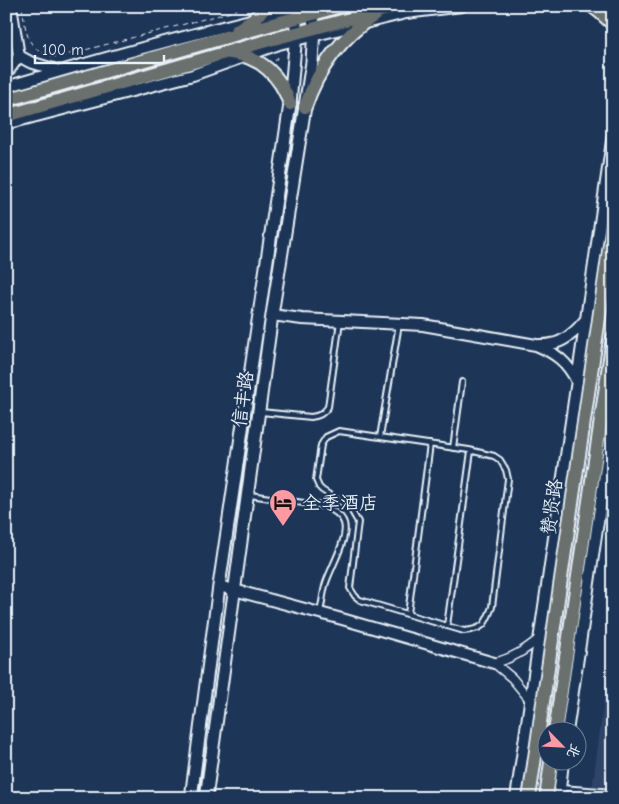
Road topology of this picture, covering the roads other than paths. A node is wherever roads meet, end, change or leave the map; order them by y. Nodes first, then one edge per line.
1 (11, 6) edge
2 (267, 6) edge
3 (339, 6) edge
4 (399, 6) edge
5 (462, 6) edge
6 (592, 6) edge
7 (312, 9) edge
8 (383, 10) junction
9 (296, 11) edge
10 (253, 19) junction
11 (364, 23) junction
12 (613, 24) edge
13 (314, 31) junction
14 (227, 37) junction
15 (296, 37) junction
16 (228, 53) junction
17 (19, 56) junction
18 (245, 56) junction
19 (60, 71) junction
20 (6, 74) edge
21 (6, 87) edge
22 (6, 100) edge
23 (290, 104) junction
24 (305, 107) junction
25 (6, 116) edge
26 (6, 124) edge
27 (613, 134) edge
28 (613, 222) edge
29 (272, 315) junction
30 (586, 319) junction
31 (340, 321) junction
32 (400, 324) junction
33 (613, 338) edge
34 (536, 345) junction
35 (462, 382) dead end
36 (577, 382) junction
37 (259, 412) junction
38 (613, 420) edge
39 (380, 437) junction
40 (430, 444) junction
41 (453, 448) junction
42 (471, 451) junction
43 (248, 495) junction
44 (219, 586) junction
45 (234, 589) junction
46 (320, 613) junction
47 (408, 614) junction
48 (447, 626) junction
49 (540, 638) junction
50 (494, 663) junction
51 (530, 701) junction
52 (557, 722) edge
53 (568, 722) edge
54 (550, 772) edge
55 (562, 772) edge
56 (613, 792) edge
57 (559, 793) edge
58 (190, 798) edge
59 (206, 798) edge
60 (516, 798) edge
61 (529, 798) edge
62 (546, 798) edge

1 - 17 street
2 - 10 main road
3 - 7 main road
4 - 8 main road
5 - 11 street
6 - 12 main road
7 - 9 main road
7 - 13 main road, 信丰路
8 - 11 main road
8 - 13 main road
9 - 10 street
9 - 14 main road
9 - 15 main road, 信丰路
10 - 14 main road
10 - 19 street
11 - 13 street
11 - 24 main road
13 - 15 main road
13 - 24 main road, 信丰路
14 - 22 main road
15 - 16 main road
15 - 18 street
15 - 23 main road, 信丰路
16 - 18 main road
16 - 25 main road
17 - 19 street
17 - 20 street
18 - 23 main road
18 - 26 street
19 - 21 street
23 - 44 main road, 信丰路
24 - 29 main road, 信丰路
27 - 30 street
28 - 61 main road, 赞贤路
29 - 31 street
29 - 37 main road, 信丰路
30 - 34 street
30 - 36 street
31 - 32 street
31 - 37 lane
32 - 34 street
32 - 39 lane
33 - 52 main road, 赞贤路
34 - 36 street
35 - 41 lane
36 - 49 street
37 - 43 main road, 信丰路
38 - 53 street
39 - 40 lane
39 - 47 lane
40 - 41 lane
40 - 47 lane
41 - 42 lane
42 - 48 lane
42 - 48 lane
43 - 45 main road, 信丰路
43 - 46 lane
44 - 45 street
44 - 58 main road, 信丰路
45 - 46 street
45 - 59 main road, 信丰路
46 - 50 street
47 - 48 lane
49 - 50 street
49 - 51 street
50 - 51 street
51 - 60 street
54 - 62 main road
55 - 57 street
56 - 57 lane

